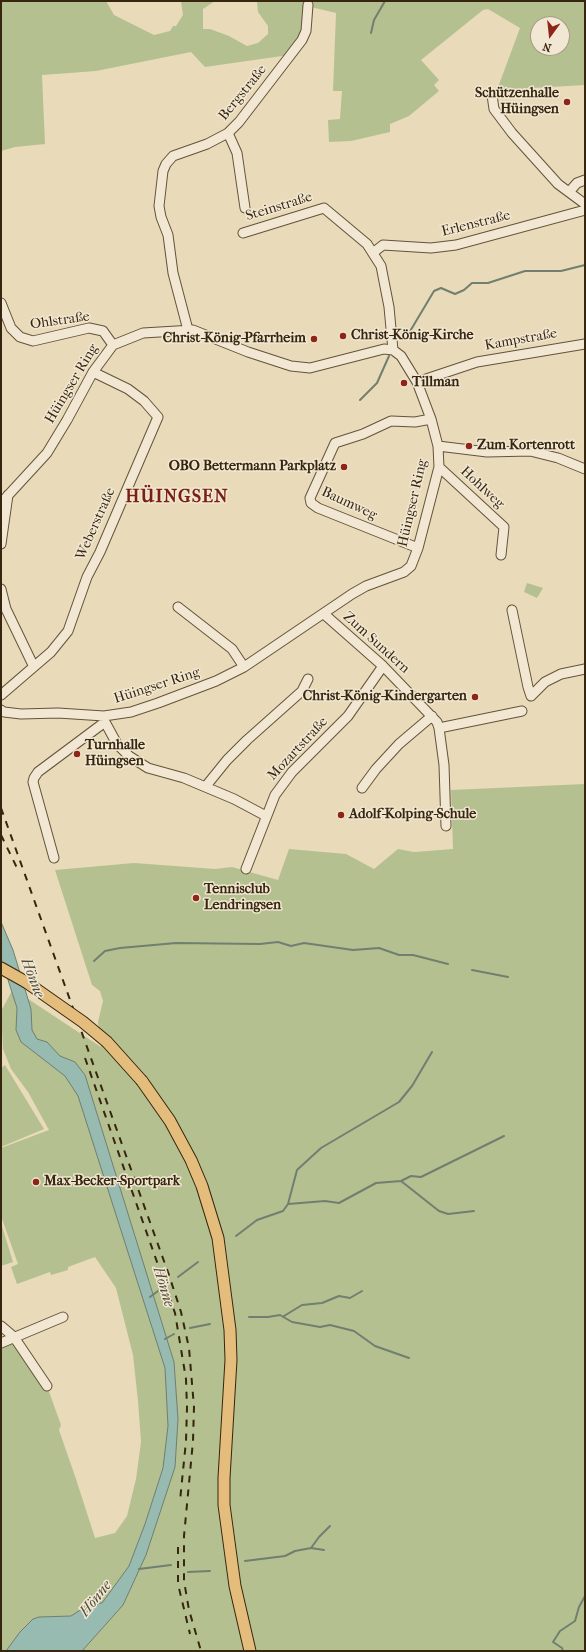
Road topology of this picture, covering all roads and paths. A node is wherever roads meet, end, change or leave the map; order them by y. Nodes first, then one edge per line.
1 (308, 5) dead end
2 (492, 95) dead end
3 (228, 133) junction
4 (585, 180) edge
5 (569, 192) junction
6 (585, 204) edge
7 (245, 208) dead end
8 (585, 210) edge
9 (243, 233) dead end
10 (374, 252) junction
11 (1, 303) edge
12 (188, 330) junction
13 (585, 344) edge
14 (113, 345) junction
15 (393, 350) junction
16 (93, 372) junction
17 (417, 382) junction
18 (431, 419) junction
19 (438, 446) junction
20 (439, 467) junction
21 (584, 468) edge
22 (8, 495) junction
23 (1, 503) edge
24 (1, 544) edge
25 (418, 548) junction
26 (501, 555) dead end
27 (1, 589) edge
28 (178, 607) dead end
29 (512, 610) dead end
30 (324, 614) junction
31 (33, 665) junction
32 (244, 666) junction
33 (383, 666) junction
34 (585, 669) edge
35 (308, 680) dead end
36 (1, 695) edge
37 (1, 710) edge
38 (522, 711) dead end
39 (432, 716) junction
40 (105, 719) junction
41 (439, 728) junction
42 (206, 786) junction
43 (362, 788) dead end
44 (266, 816) junction
45 (446, 826) dead end
46 (54, 858) dead end
47 (246, 869) dead end
48 (1, 968) edge
49 (63, 1317) dead end
50 (1, 1326) edge
51 (14, 1337) junction
52 (1, 1343) edge
53 (47, 1386) dead end
54 (250, 1651) edge

1 - 3 street, Bergstraße
2 - 5 street
3 - 7 street, Steinstraße
3 - 12 street, Bergstraße
4 - 5 street
5 - 6 street
8 - 10 street, Erlenstraße
9 - 10 street, Steinstraße
10 - 15 street, Steinstraße
11 - 14 street, Ohlstraße
12 - 14 street, Hüingser Ring
12 - 15 street, Hüingser Ring
13 - 17 street, Kampstraße
14 - 16 street, Hüingser Ring
15 - 17 street, Hüingser Ring
16 - 22 street, Hüingser Ring
16 - 31 street, Weberstraße
17 - 18 street, Hüingser Ring
18 - 19 street, Hüingser Ring
18 - 25 street, Baumweg
19 - 20 street, Hüingser Ring
19 - 21 street
20 - 25 street, Hüingser Ring
20 - 26 street, Hohlweg
22 - 23 street, Hüingser Ring
22 - 24 street
25 - 30 street, Hüingser Ring
27 - 31 street
28 - 32 street
29 - 34 street
30 - 32 street, Hüingser Ring
30 - 33 street, Zum Sundern
31 - 36 street, Weberstraße
32 - 40 street, Hüingser Ring
33 - 39 street, Zum Sundern
33 - 44 street, Mozartstraße
35 - 42 street
37 - 40 street, Hüingser Ring
38 - 41 street
39 - 41 street, Zum Sundern
39 - 43 street
40 - 42 street
40 - 46 street
41 - 45 street, Zum Sundern
42 - 44 street
44 - 47 street, Mozartstraße
48 - 54 main road, bridge
49 - 51 street
50 - 51 street
51 - 52 street
51 - 53 street

